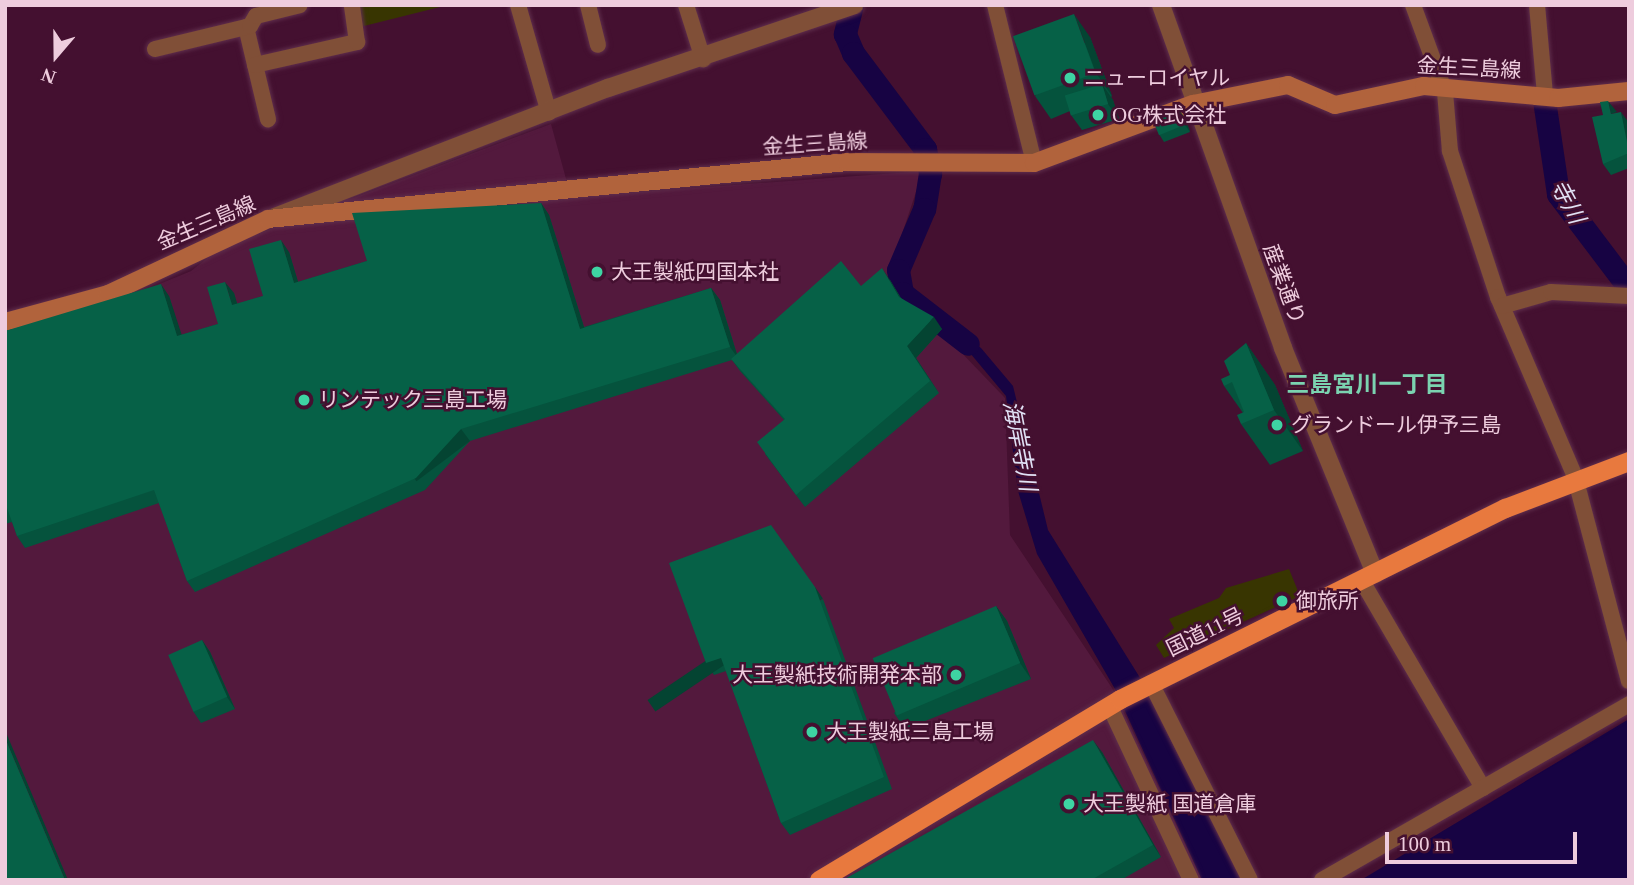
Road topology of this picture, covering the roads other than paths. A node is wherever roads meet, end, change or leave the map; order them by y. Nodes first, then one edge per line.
1 (300, 5) edge
2 (352, 5) edge
3 (518, 5) edge
4 (588, 5) edge
5 (686, 5) edge
6 (995, 5) edge
7 (1161, 5) edge
8 (1413, 5) edge
9 (1537, 5) edge
10 (849, 7) edge
11 (252, 16) edge
12 (598, 45) dead end
13 (155, 48) dead end
14 (703, 59) junction
15 (255, 65) junction
16 (1445, 92) junction
17 (1629, 92) edge
18 (1545, 95) junction
19 (1193, 104) junction
20 (549, 113) junction
21 (268, 120) dead end
22 (1034, 163) junction
23 (268, 219) junction
24 (1629, 296) edge
25 (1502, 306) junction
26 (5, 322) edge
27 (1629, 461) edge
28 (1575, 477) junction
29 (1369, 577) junction
30 (1629, 681) edge
31 (1148, 685) junction
32 (1115, 702) junction
33 (1629, 704) edge
34 (1483, 788) junction
35 (820, 880) edge
36 (1191, 880) edge
37 (1250, 880) edge
38 (1322, 880) edge

1 - 11 street
2 - 15 street
3 - 20 street
4 - 12 street
5 - 14 street
6 - 22 street
7 - 19 street, 産業通り
8 - 16 street
9 - 18 street
10 - 14 street
11 - 13 street
11 - 15 street
14 - 20 street
15 - 21 street
16 - 18 main road, 金生三島線
16 - 19 main road, 金生三島線
16 - 25 street
17 - 18 main road, 金生三島線
19 - 22 main road, 金生三島線
19 - 29 street, 産業通り
20 - 23 street
22 - 23 main road, 金生三島線
23 - 26 main road, 金生三島線
24 - 25 street
25 - 28 street
27 - 28 highway, 国道11号
28 - 29 highway, 国道11号
28 - 30 street
29 - 31 highway, 国道11号
29 - 34 street
31 - 32 highway, 国道11号
31 - 37 street
32 - 35 highway, 国道11号
32 - 36 street
33 - 34 street
34 - 38 street

